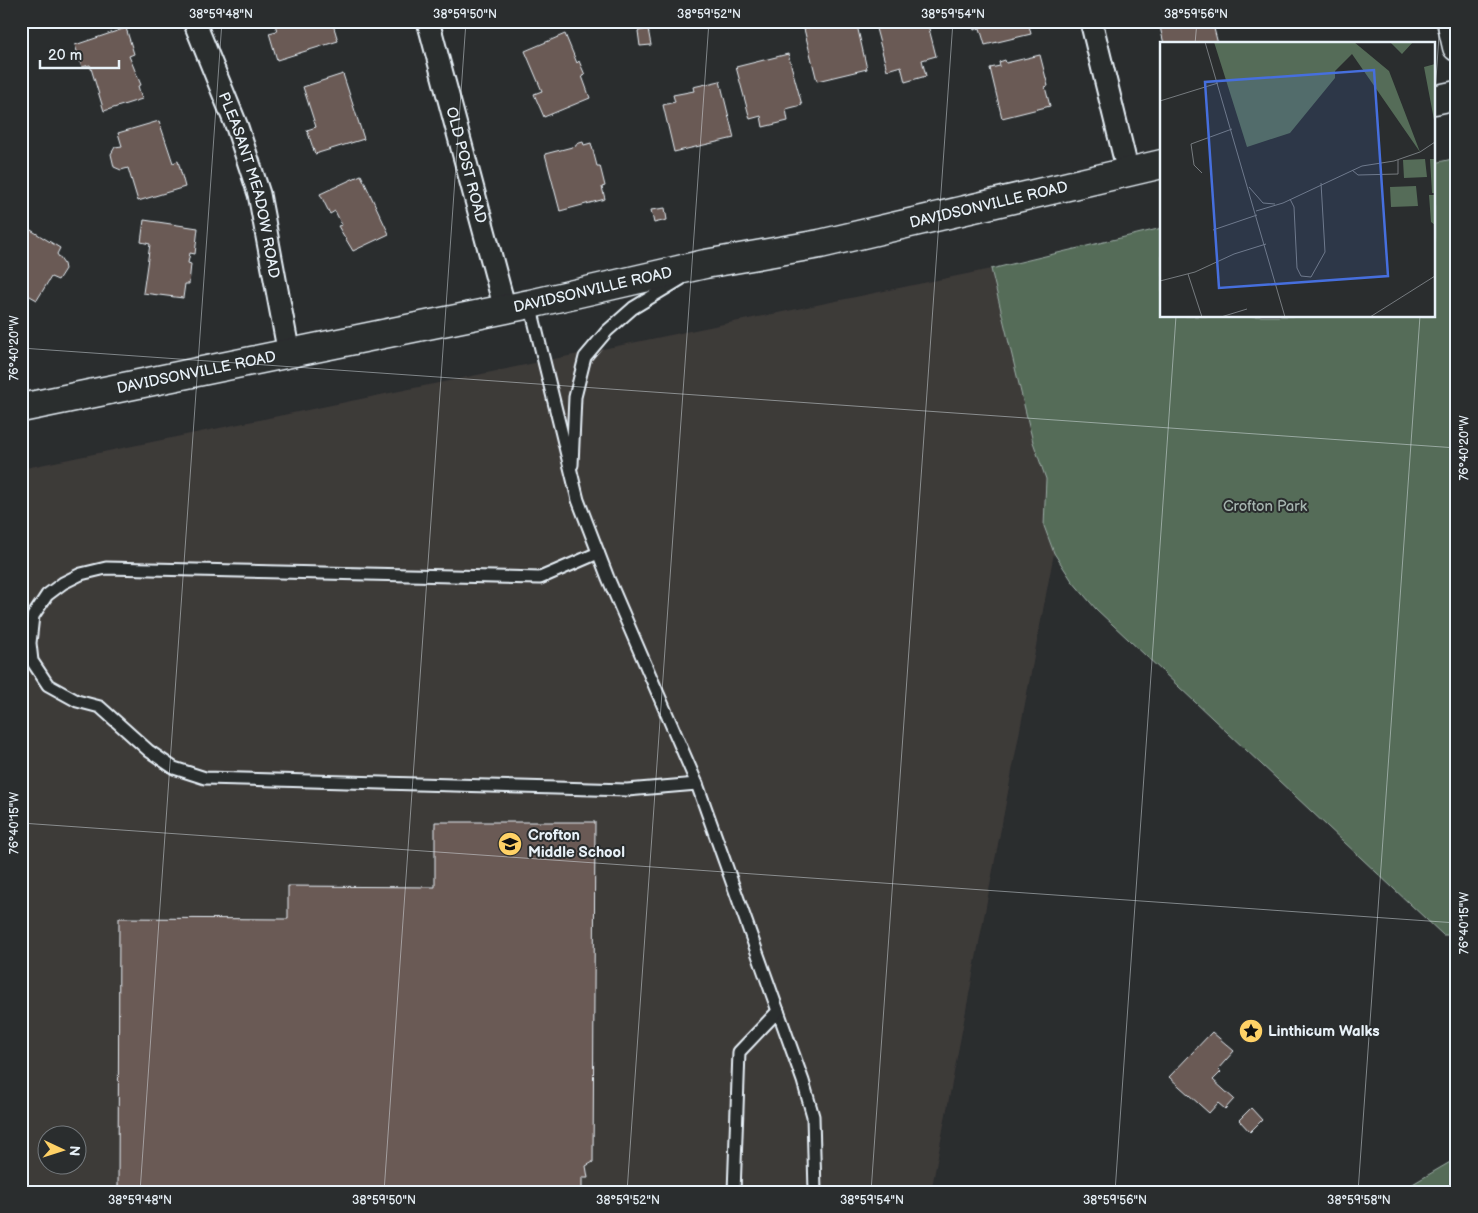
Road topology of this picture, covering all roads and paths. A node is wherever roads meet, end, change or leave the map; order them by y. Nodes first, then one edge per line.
1 (194, 21) edge
2 (428, 21) edge
3 (1091, 21) edge
4 (1451, 21) edge
5 (1457, 47) edge
6 (1457, 95) edge
7 (1436, 100) edge
8 (1160, 164) edge
9 (1128, 172) junction
10 (705, 264) junction
11 (518, 307) junction
12 (289, 354) junction
13 (21, 408) edge
14 (571, 477) junction
15 (598, 553) junction
16 (697, 784) junction
17 (778, 1010) junction
18 (734, 1192) edge
19 (815, 1192) edge

1 - 12 street, PLEASANT MEADOW ROAD
2 - 11 street, OLD POST ROAD
3 - 9 street
4 - 5 main road
6 - 7 main road
8 - 9 main road, DAVIDSONVILLE ROAD
9 - 10 main road, DAVIDSONVILLE ROAD
10 - 11 main road, DAVIDSONVILLE ROAD
10 - 14 lane
11 - 12 main road, DAVIDSONVILLE ROAD
11 - 14 lane
12 - 13 main road, DAVIDSONVILLE ROAD
14 - 15 lane
15 - 16 lane
15 - 16 lane
16 - 17 lane
17 - 18 lane
17 - 19 lane

